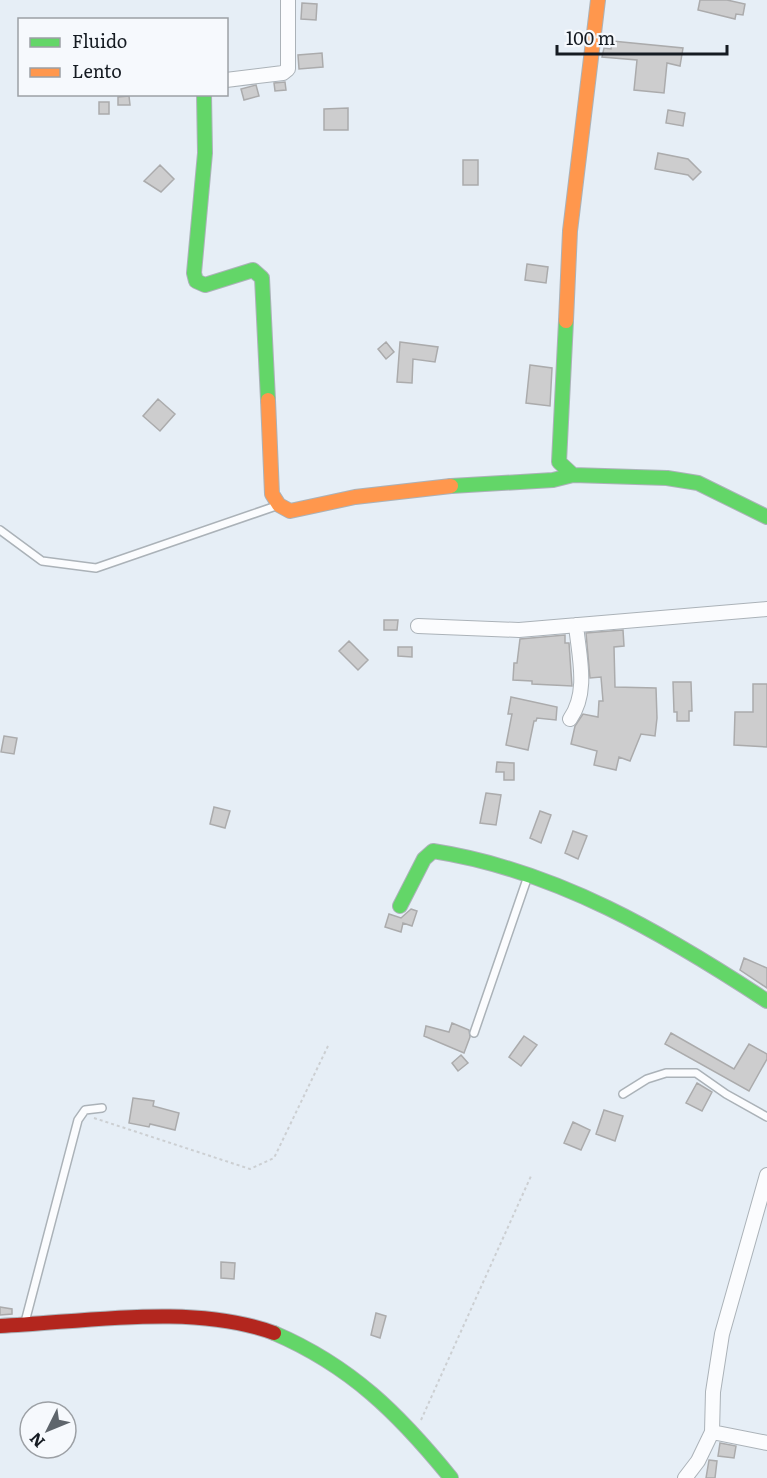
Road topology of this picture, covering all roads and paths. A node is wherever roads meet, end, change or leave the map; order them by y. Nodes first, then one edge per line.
1 (288, 0) edge
2 (598, 0) edge
3 (228, 80) edge
4 (204, 96) edge
5 (573, 475) junction
6 (279, 506) junction
7 (767, 517) edge
8 (0, 530) edge
9 (767, 609) edge
10 (576, 625) junction
11 (418, 626) dead end
12 (570, 719) dead end
13 (527, 877) junction
14 (400, 906) dead end
15 (767, 1002) edge
16 (474, 1033) dead end
17 (328, 1046) dead end
18 (623, 1094) dead end
19 (102, 1108) dead end
20 (82, 1114) junction
21 (767, 1117) edge
22 (767, 1175) edge
23 (531, 1176) dead end
24 (24, 1325) junction
25 (0, 1326) edge
26 (712, 1432) junction
27 (414, 1434) junction
28 (767, 1443) edge
29 (451, 1478) edge
30 (685, 1478) edge

1 - 3 street
2 - 5 street
4 - 6 street
5 - 6 street
5 - 7 street
6 - 8 lane
9 - 10 street
10 - 11 street
10 - 12 street
13 - 14 street
13 - 15 street
13 - 16 lane
17 - 20 path
18 - 21 lane
19 - 20 lane
20 - 24 lane
22 - 26 street
23 - 27 path
24 - 25 street
24 - 27 street
26 - 28 street
26 - 30 street
27 - 29 street

